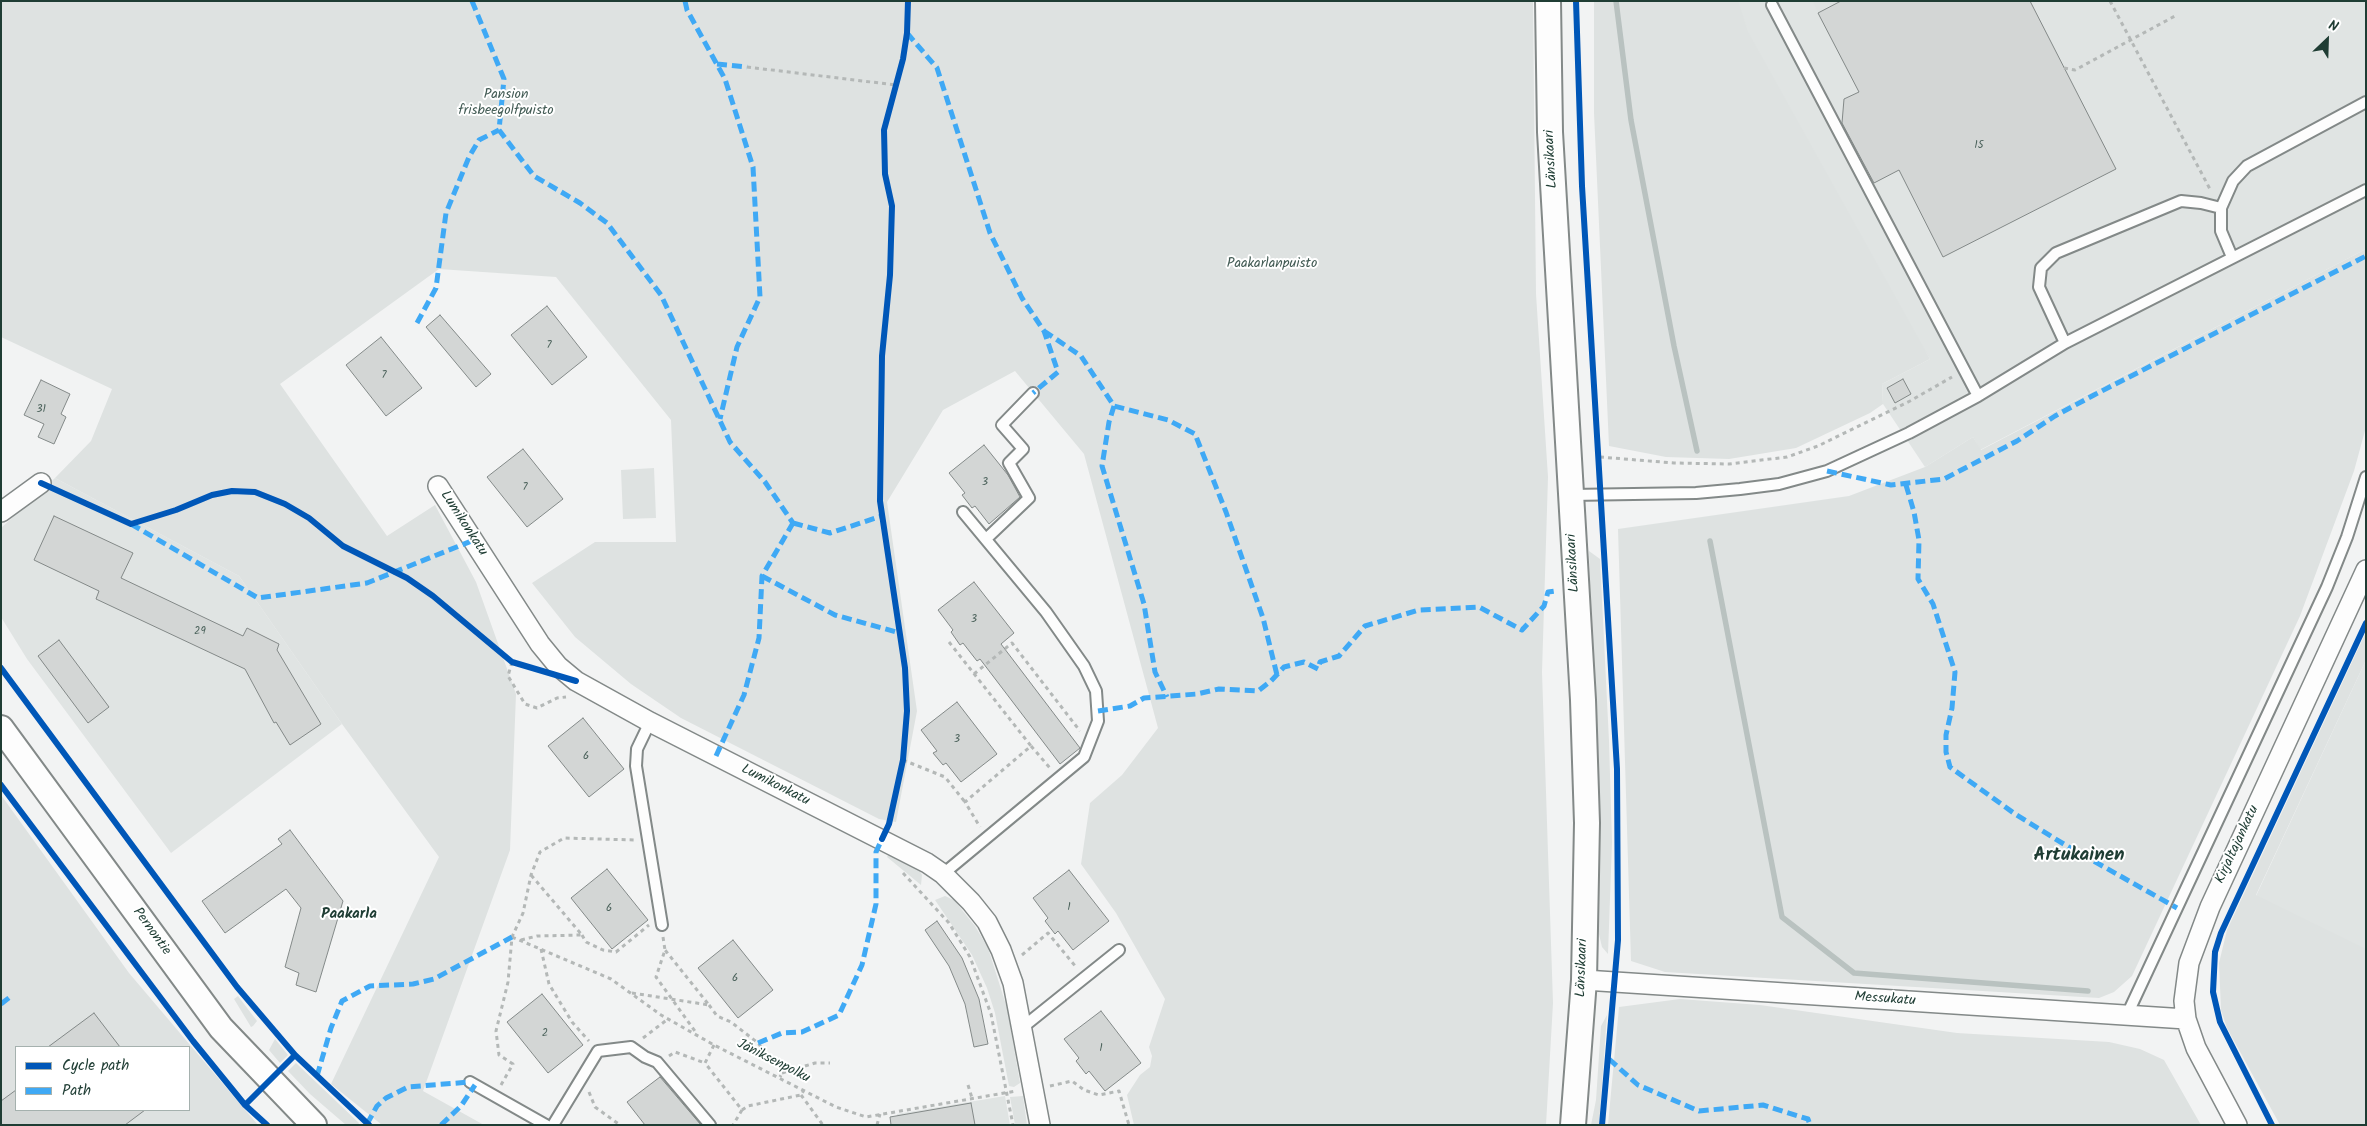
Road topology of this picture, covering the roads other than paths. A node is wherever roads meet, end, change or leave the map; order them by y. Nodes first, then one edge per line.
1 (1548, 1) edge
2 (1772, 5) dead end
3 (2366, 102) edge
4 (2366, 190) edge
5 (2221, 208) junction
6 (2232, 257) junction
7 (2065, 343) junction
8 (1034, 393) dead end
9 (1978, 396) junction
10 (2366, 477) edge
11 (41, 483) dead end
12 (438, 486) dead end
13 (1570, 495) junction
14 (1, 512) edge
15 (963, 512) dead end
16 (986, 540) junction
17 (2366, 570) edge
18 (2360, 596) edge
19 (650, 722) junction
20 (1, 728) edge
21 (943, 874) junction
22 (662, 925) road end
23 (1119, 950) dead end
24 (1584, 980) junction
25 (2126, 1017) junction
26 (2186, 1019) junction
27 (1023, 1027) junction
28 (470, 1082) dead end
29 (314, 1125) edge
30 (546, 1125) edge
31 (553, 1125) edge
32 (710, 1125) edge
33 (1040, 1125) edge
34 (1573, 1125) edge
35 (2236, 1125) edge

1 - 13 street, Länsikaari
2 - 9 lane
3 - 5 lane
4 - 6 lane
5 - 6 lane
5 - 7 lane
6 - 7 lane
7 - 9 lane
8 - 16 lane
9 - 13 lane
10 - 25 lane, Kirjaltajankatu
11 - 14 street
12 - 19 street, Lumikonkatu
13 - 24 street, Länsikaari
15 - 16 lane
16 - 21 lane
17 - 18 street, Kirjaltajankatu
18 - 26 street, Kirjaltajankatu
19 - 21 street, Lumikonkatu
19 - 22 lane
20 - 29 street, Pernontie
21 - 27 street, Lumikonkatu
23 - 27 lane
24 - 25 street, Messukatu
24 - 34 street, Länsikaari
25 - 26 street, Messukatu
26 - 35 street, Kirjaltajankatu
27 - 33 street, Lumikonkatu
28 - 30 lane
31 - 32 lane

